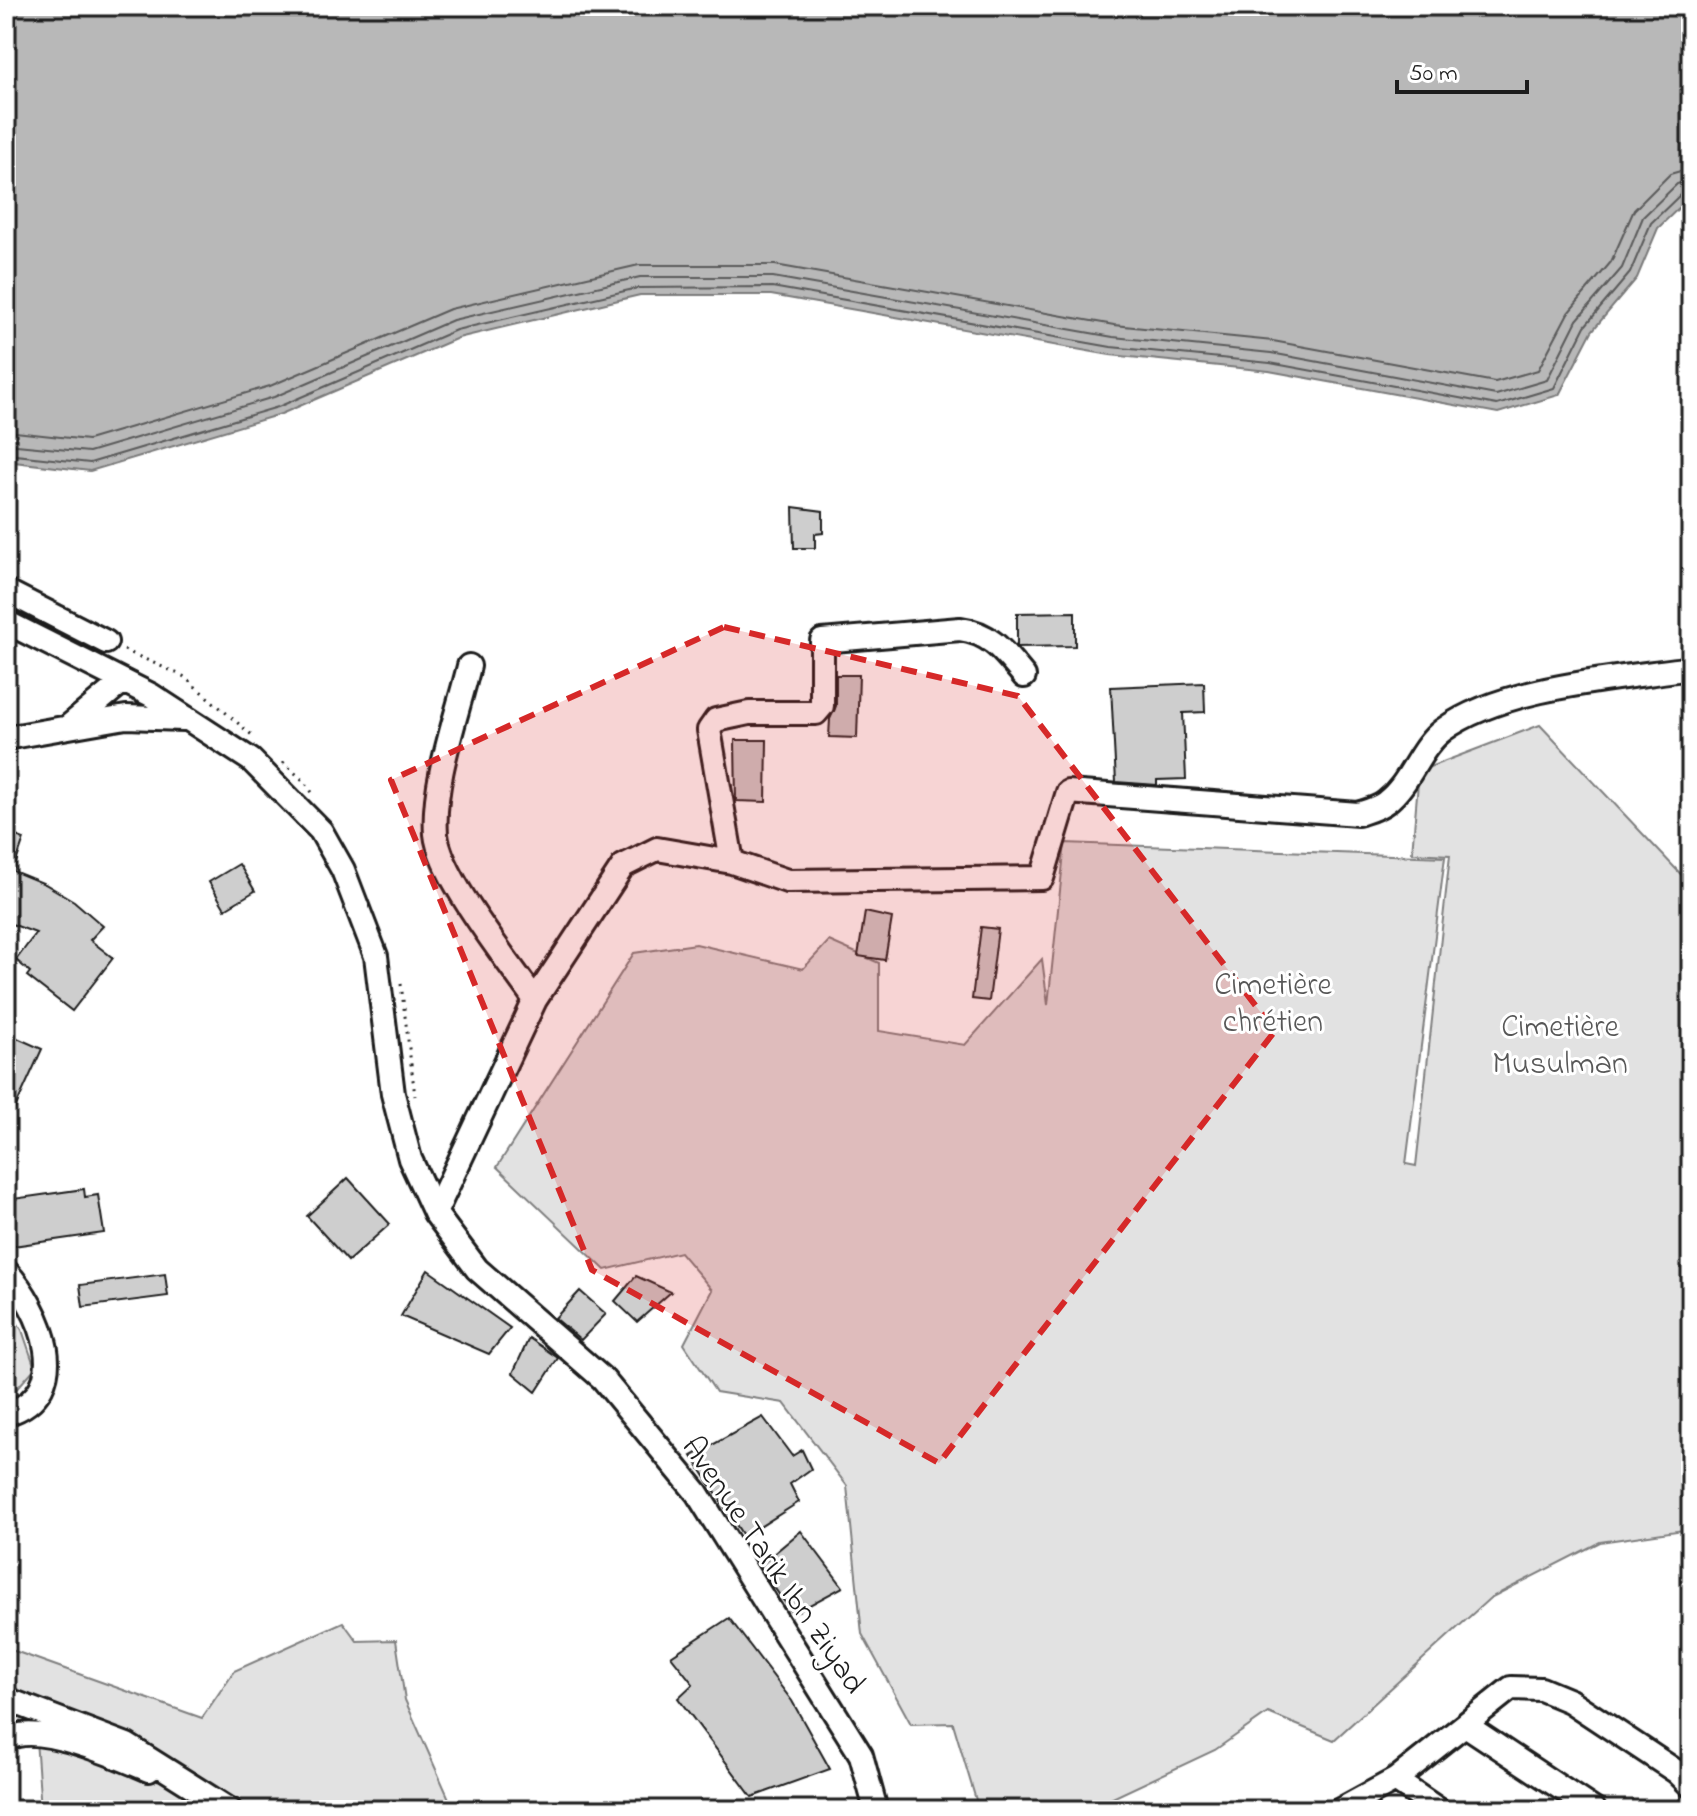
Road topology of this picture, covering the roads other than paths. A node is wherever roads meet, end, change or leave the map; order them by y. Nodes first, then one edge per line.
1 (6, 591) edge
2 (6, 622) edge
3 (106, 642) dead end
4 (73, 654) junction
5 (469, 666) dead end
6 (1691, 668) edge
7 (1024, 676) dead end
8 (122, 682) junction
9 (151, 695) junction
10 (98, 703) junction
11 (126, 717) junction
12 (189, 720) junction
13 (68, 727) junction
14 (6, 738) edge
15 (732, 862) junction
16 (535, 1000) junction
17 (435, 1213) junction
18 (6, 1271) edge
19 (6, 1414) edge
20 (6, 1699) edge
21 (6, 1710) edge
22 (1467, 1726) junction
23 (6, 1740) edge
24 (187, 1784) junction
25 (1691, 1786) edge
26 (1386, 1793) edge
27 (230, 1810) edge
28 (876, 1810) edge
29 (1340, 1810) edge
30 (1439, 1810) edge
31 (1594, 1810) edge

1 - 3 street
2 - 4 street, Avenue Tarik Ibn Ziyad
4 - 8 street, Avenue Tarik Ibn Ziyad
4 - 10 street
5 - 16 street
6 - 15 street
7 - 15 street
8 - 9 street, Avenue Tarik Ibn Ziyad
8 - 10 street
9 - 11 street
9 - 12 street, Avenue Tarik Ibn Ziyad
10 - 13 street
11 - 12 street
11 - 13 street
12 - 17 street, Avenue Tarik Ibn Ziyad
13 - 14 street
15 - 16 street
16 - 17 street
17 - 28 street, Avenue Tarik Ibn Ziyad
18 - 19 street
20 - 24 street
21 - 24 street
22 - 25 street
22 - 26 street
22 - 31 street
23 - 24 street
24 - 27 street
26 - 29 street
26 - 30 street

